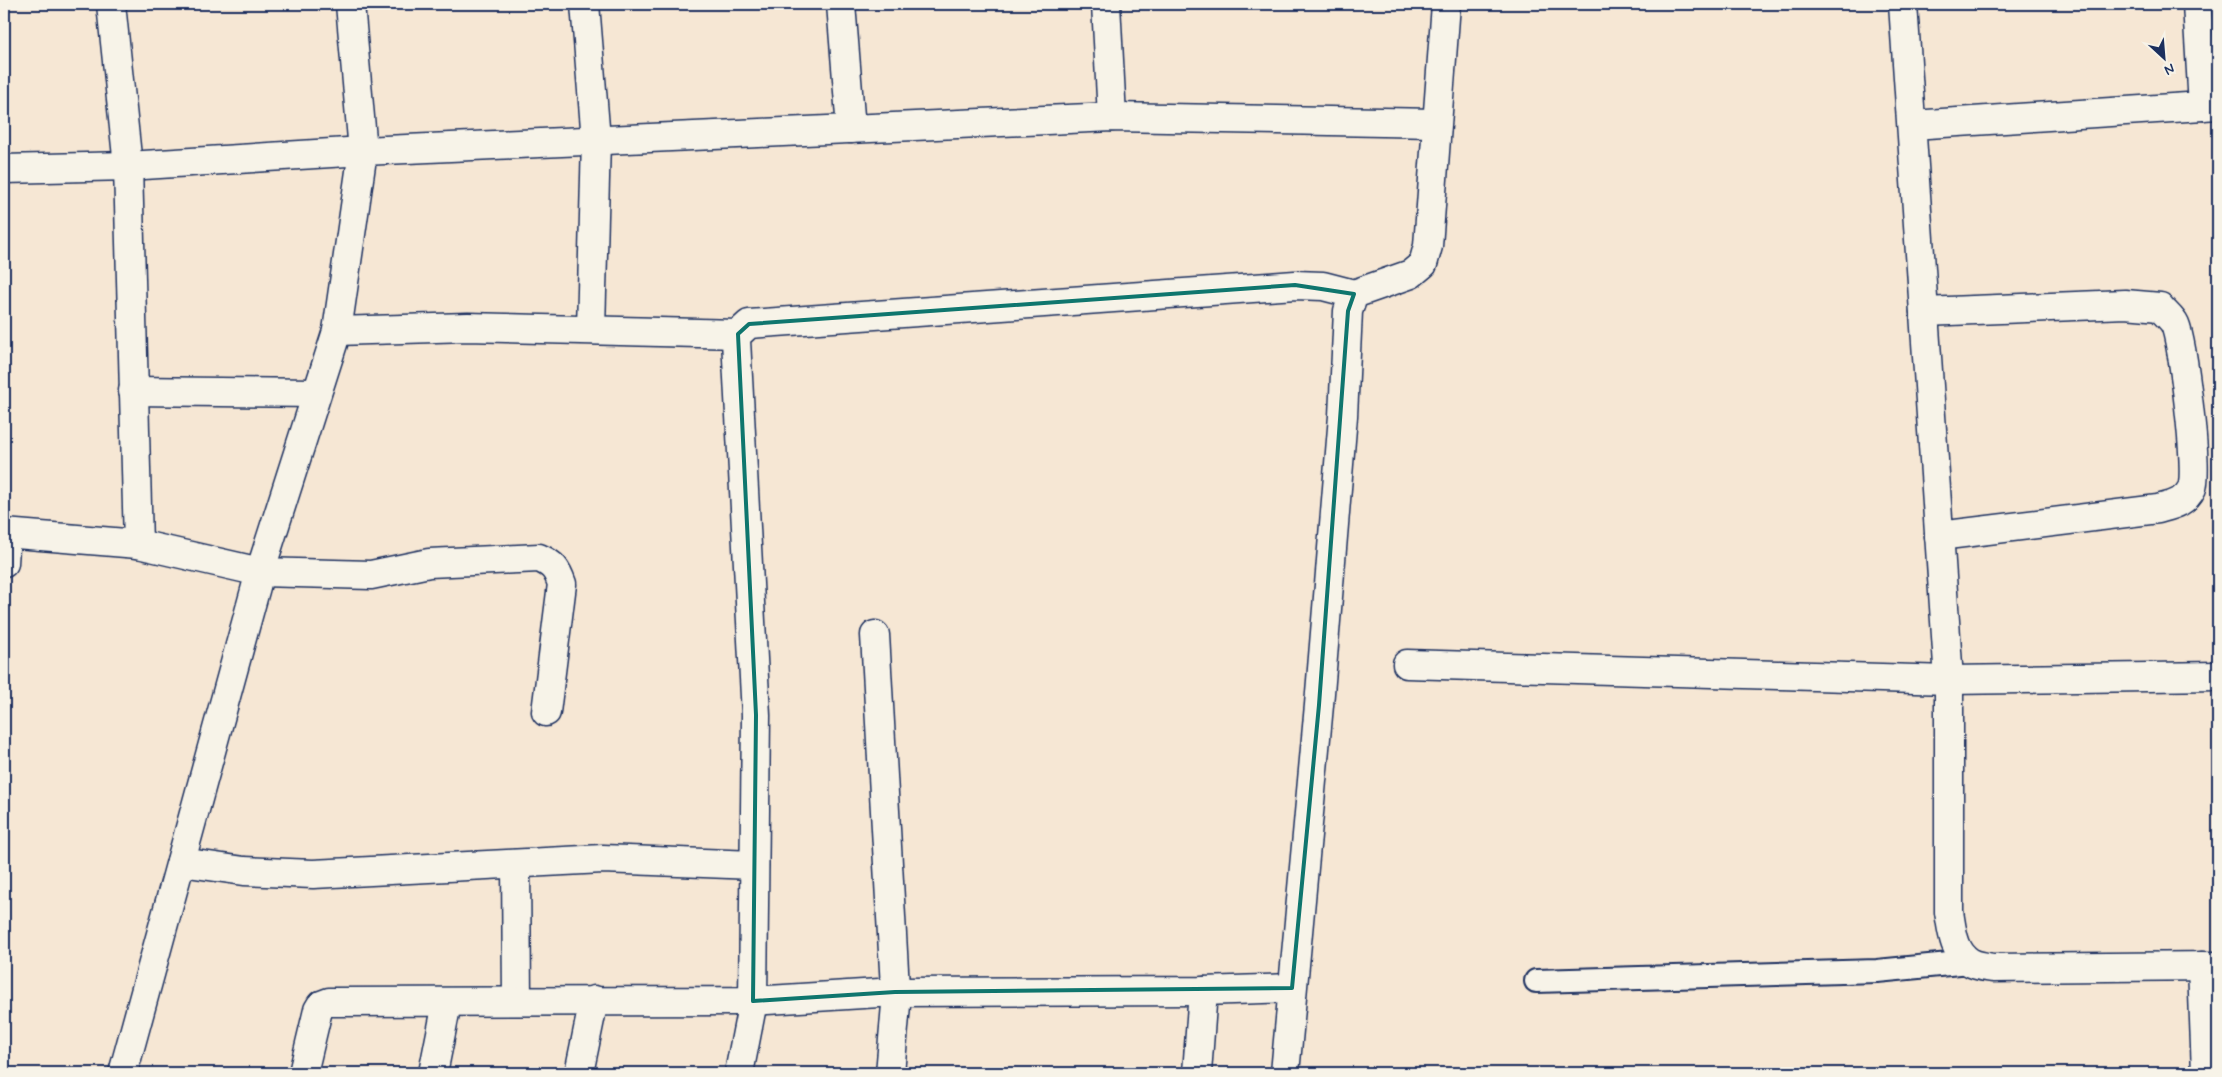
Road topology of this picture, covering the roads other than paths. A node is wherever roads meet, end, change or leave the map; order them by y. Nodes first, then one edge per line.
1 (111, 4) edge
2 (350, 4) edge
3 (584, 4) edge
4 (841, 4) edge
5 (1106, 4) edge
6 (1446, 4) edge
7 (1903, 4) edge
8 (2197, 4) edge
9 (2211, 105) edge
10 (1112, 117) junction
11 (1436, 123) junction
12 (1912, 125) junction
13 (851, 129) junction
14 (596, 140) junction
15 (363, 151) junction
16 (128, 166) junction
17 (4, 169) edge
18 (1354, 294) junction
19 (1924, 312) junction
20 (591, 329) junction
21 (337, 331) junction
22 (738, 334) junction
23 (133, 391) junction
24 (316, 393) junction
25 (5, 533) edge
26 (1939, 536) junction
27 (138, 544) junction
28 (4, 563) edge
29 (260, 572) junction
30 (875, 635) dead end
31 (1407, 664) dead end
32 (2218, 676) edge
33 (1949, 680) junction
34 (546, 712) dead end
35 (181, 862) junction
36 (516, 864) junction
37 (754, 865) junction
38 (1970, 962) junction
39 (2210, 966) edge
40 (1536, 981) dead end
41 (1292, 988) junction
42 (1203, 991) junction
43 (895, 992) junction
44 (594, 1000) junction
45 (517, 1001) junction
46 (753, 1001) junction
47 (447, 1003) junction
48 (123, 1073) edge
49 (302, 1073) edge
50 (432, 1073) edge
51 (579, 1073) edge
52 (739, 1073) edge
53 (890, 1073) edge
54 (1196, 1073) edge
55 (1285, 1073) edge
56 (2206, 1073) edge

1 - 16 street
2 - 15 street
3 - 14 street
4 - 13 street
5 - 10 street
6 - 11 street
7 - 12 street
8 - 9 street
9 - 12 street
10 - 11 street
10 - 13 street
11 - 18 street
12 - 19 street
13 - 14 street
14 - 15 street
14 - 20 street
15 - 16 street
15 - 21 street
16 - 17 street
16 - 23 street
18 - 22 street
18 - 41 street
19 - 26 street
19 - 26 street
20 - 21 street
20 - 22 street
21 - 24 street
22 - 37 street
23 - 24 street
23 - 27 street
24 - 29 street
25 - 27 street
25 - 28 street
26 - 33 street
27 - 29 street
29 - 34 street
29 - 35 street
30 - 43 street
31 - 33 street
32 - 33 street
33 - 38 street
35 - 36 street
35 - 48 street
36 - 37 street
36 - 45 street
37 - 46 street
38 - 39 street
38 - 40 lane
39 - 56 street
41 - 42 street
41 - 55 street
42 - 43 street
42 - 54 street
43 - 46 street
43 - 53 street
44 - 45 street
44 - 46 street
44 - 51 street
45 - 47 street
46 - 52 street
47 - 49 street
47 - 50 street

